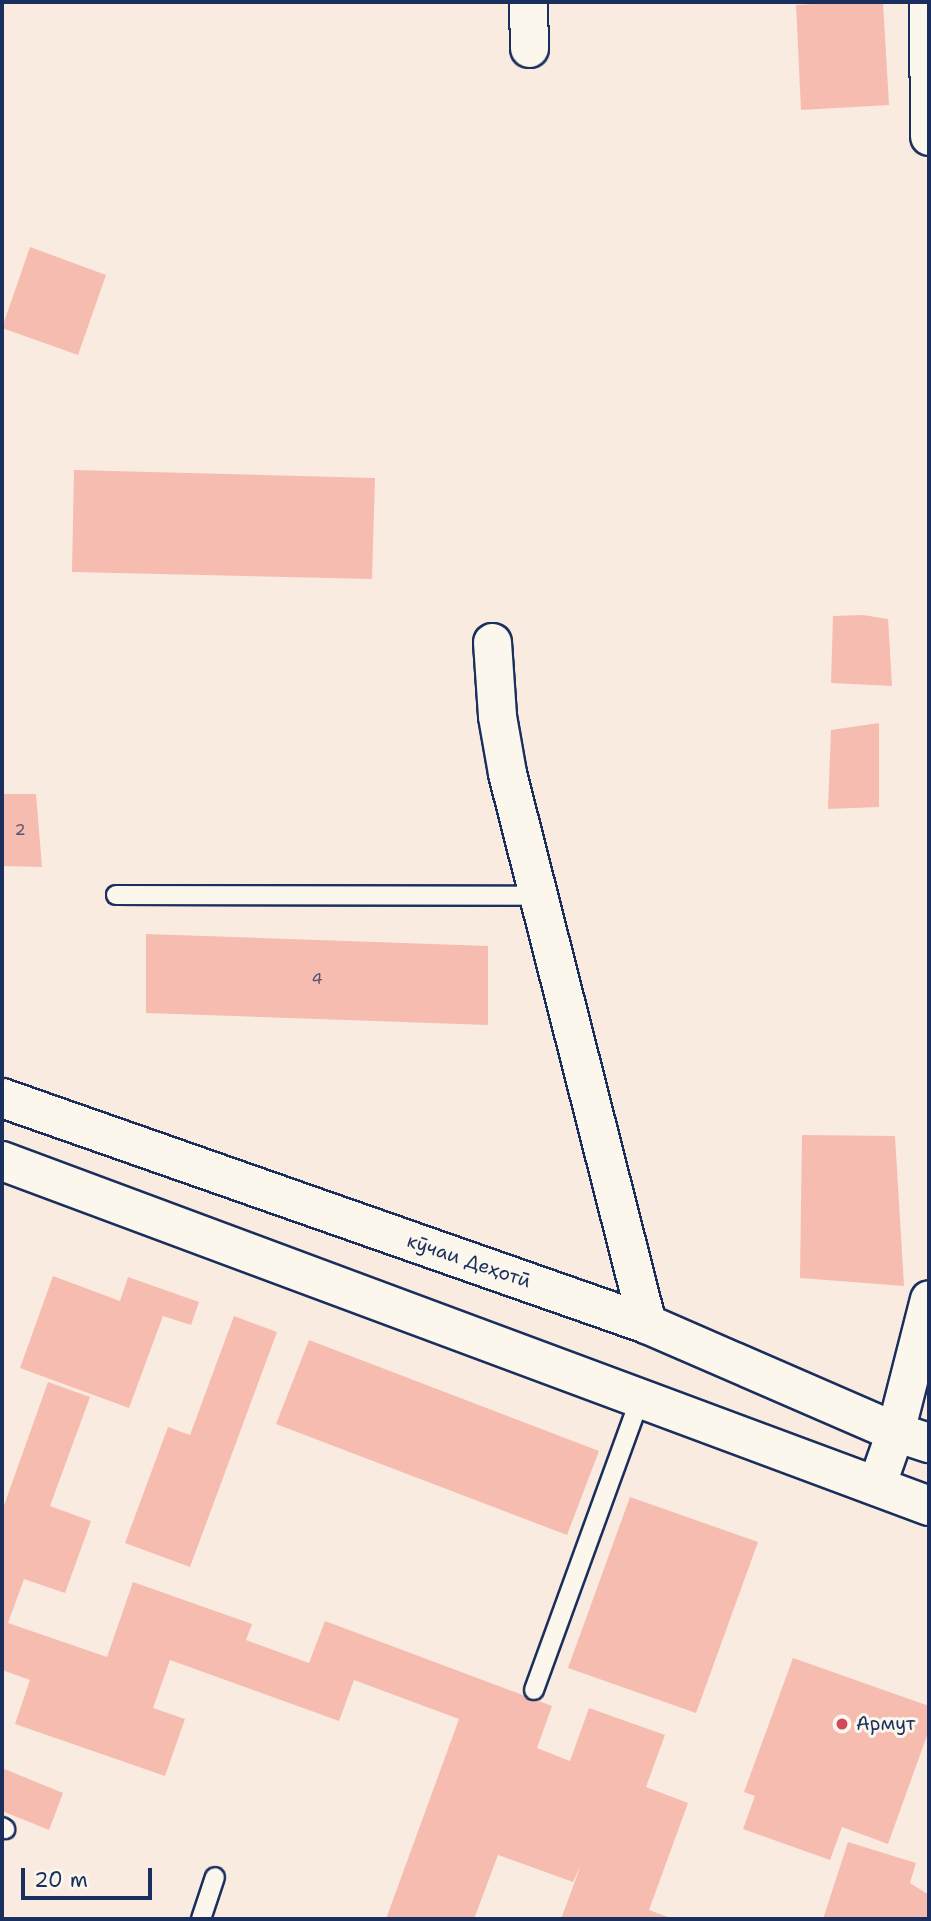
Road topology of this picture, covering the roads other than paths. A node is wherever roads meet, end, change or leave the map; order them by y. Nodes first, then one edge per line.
1 (528, 2) edge
2 (928, 2) edge
3 (529, 48) dead end
4 (929, 136) edge
5 (492, 642) dead end
6 (116, 895) dead end
7 (538, 896) junction
8 (2, 1098) edge
9 (2, 1162) edge
10 (929, 1299) edge
11 (647, 1324) junction
12 (640, 1398) junction
13 (912, 1438) edge
14 (876, 1486) junction
15 (929, 1506) edge
16 (534, 1690) dead end
17 (215, 1877) dead end
18 (201, 1919) edge

1 - 3 street
2 - 4 street
5 - 7 street
6 - 7 lane
7 - 11 street
8 - 11 street, кӯчаи Деҳотӣ
9 - 12 street
10 - 13 street
11 - 13 street, кӯчаи Деҳотӣ
12 - 14 street
12 - 16 lane
13 - 14 street
14 - 15 street
17 - 18 lane

